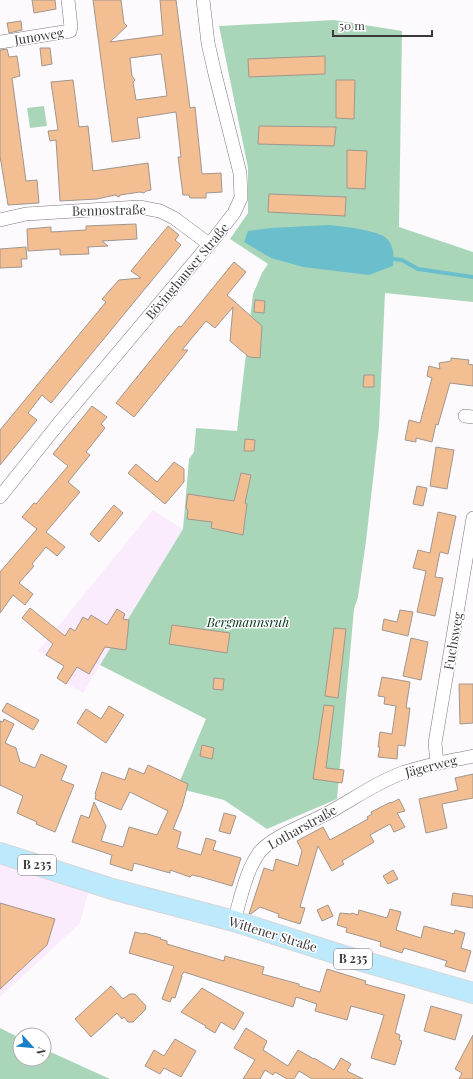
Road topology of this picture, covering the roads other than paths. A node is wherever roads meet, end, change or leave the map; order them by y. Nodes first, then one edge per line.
1 (68, 0) edge
2 (203, 0) edge
3 (0, 42) edge
4 (0, 220) edge
5 (209, 244) junction
6 (0, 497) edge
7 (473, 518) edge
8 (473, 756) edge
9 (437, 763) junction
10 (389, 779) joint
11 (0, 853) edge
12 (234, 921) junction
13 (473, 993) edge

1 - 3 street, Junoweg
2 - 5 street, Bövinghauser Straße
4 - 5 street, Bennostraße
5 - 6 street, Bövinghauser Straße
7 - 9 street, Fuchsweg
8 - 9 street, Jägerweg
9 - 10 street, Jägerweg
10 - 12 street, Lotharstraße
11 - 12 main road, Wittener Straße / B 235
12 - 13 main road, Wittener Straße / B 235

